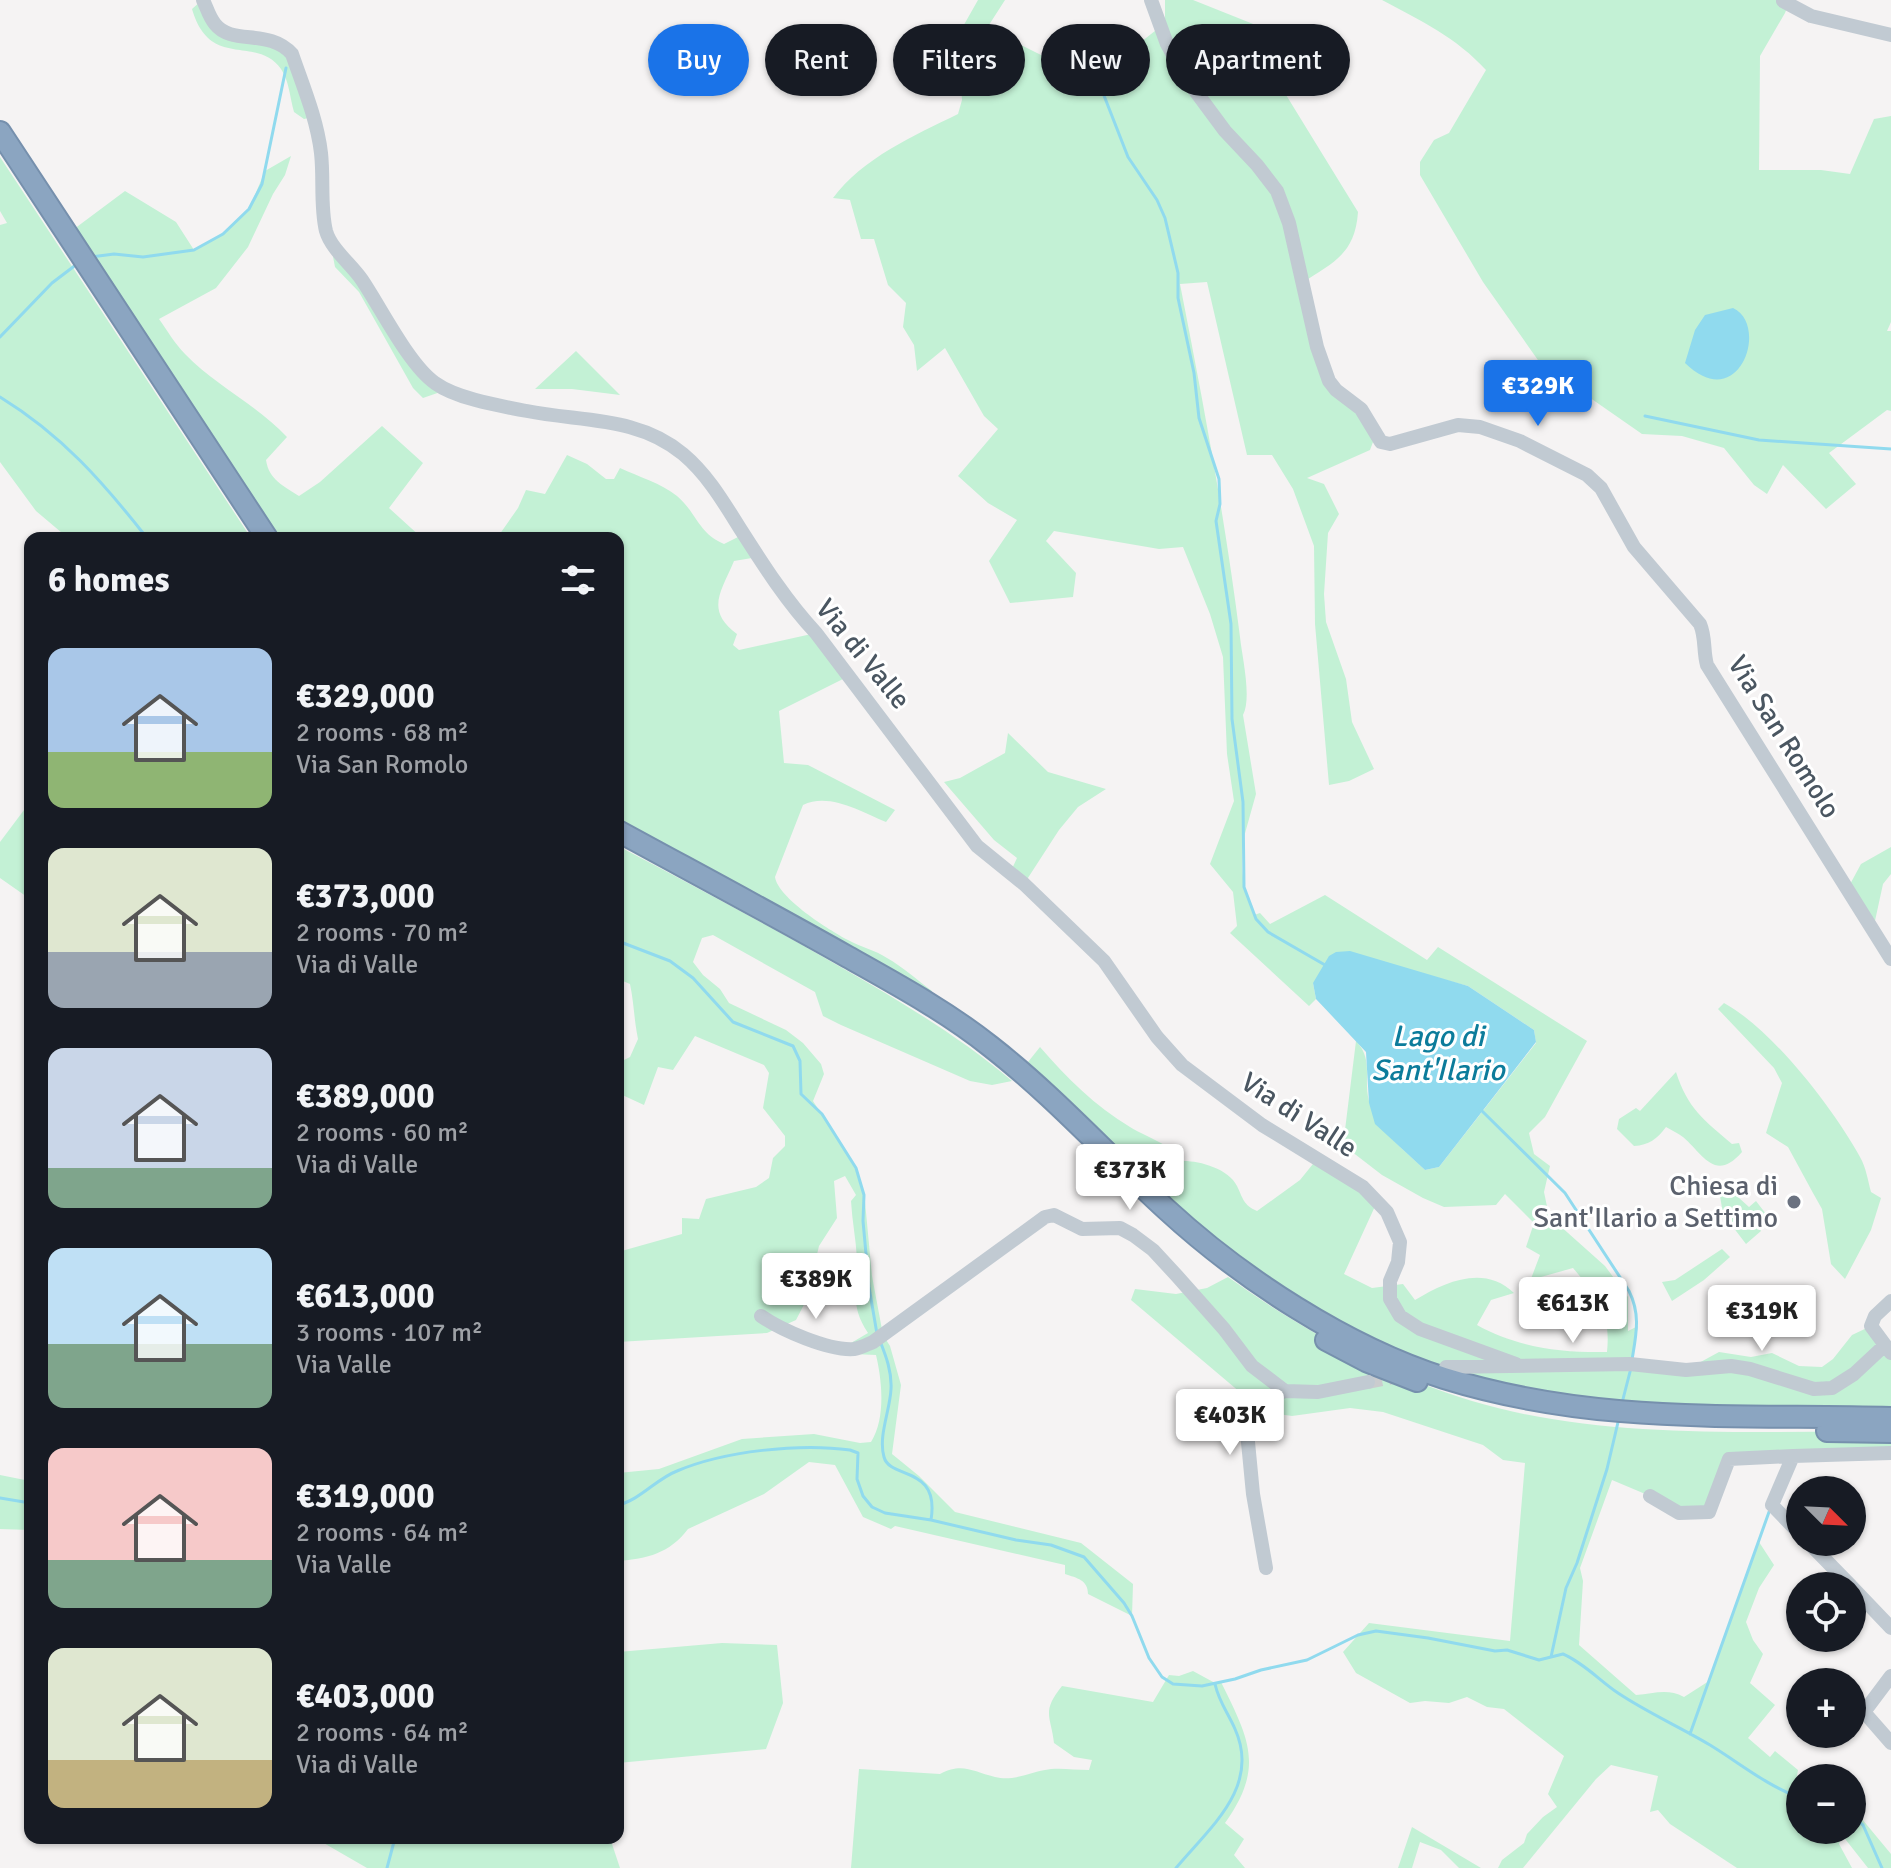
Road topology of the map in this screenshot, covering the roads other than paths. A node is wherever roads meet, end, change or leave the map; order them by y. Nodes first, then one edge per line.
1 (203, 0) edge
2 (1151, 0) edge
3 (1783, 1) edge
4 (1891, 35) edge
5 (0, 132) edge
6 (0, 157) edge
7 (247, 532) edge
8 (263, 532) edge
9 (624, 834) edge
10 (624, 849) edge
11 (1891, 959) edge
12 (1891, 1301) edge
13 (761, 1316) dead end
14 (1887, 1350) edge
15 (1516, 1364) junction
16 (1446, 1367) dead end
17 (1368, 1382) tunnel mouth
18 (1285, 1391) junction
19 (1891, 1418) edge
20 (1891, 1432) edge
21 (1891, 1453) edge
22 (1793, 1456) junction
23 (1650, 1496) dead end
24 (1786, 1520) edge
25 (1822, 1556) edge
26 (1266, 1568) dead end
27 (1838, 1572) edge
28 (1866, 1601) edge
29 (1891, 1628) edge
30 (1891, 1676) edge
31 (1891, 1743) edge

1 - 15 street, Via di Valle
2 - 11 street, Via San Romolo
3 - 4 street
5 - 8 highway
6 - 7 highway
9 - 19 highway
10 - 20 highway
12 - 14 street
13 - 18 street
14 - 15 street
15 - 16 street
17 - 18 street
18 - 26 street
21 - 22 street
22 - 23 street
22 - 24 street
25 - 27 street
28 - 29 street
30 - 31 street

